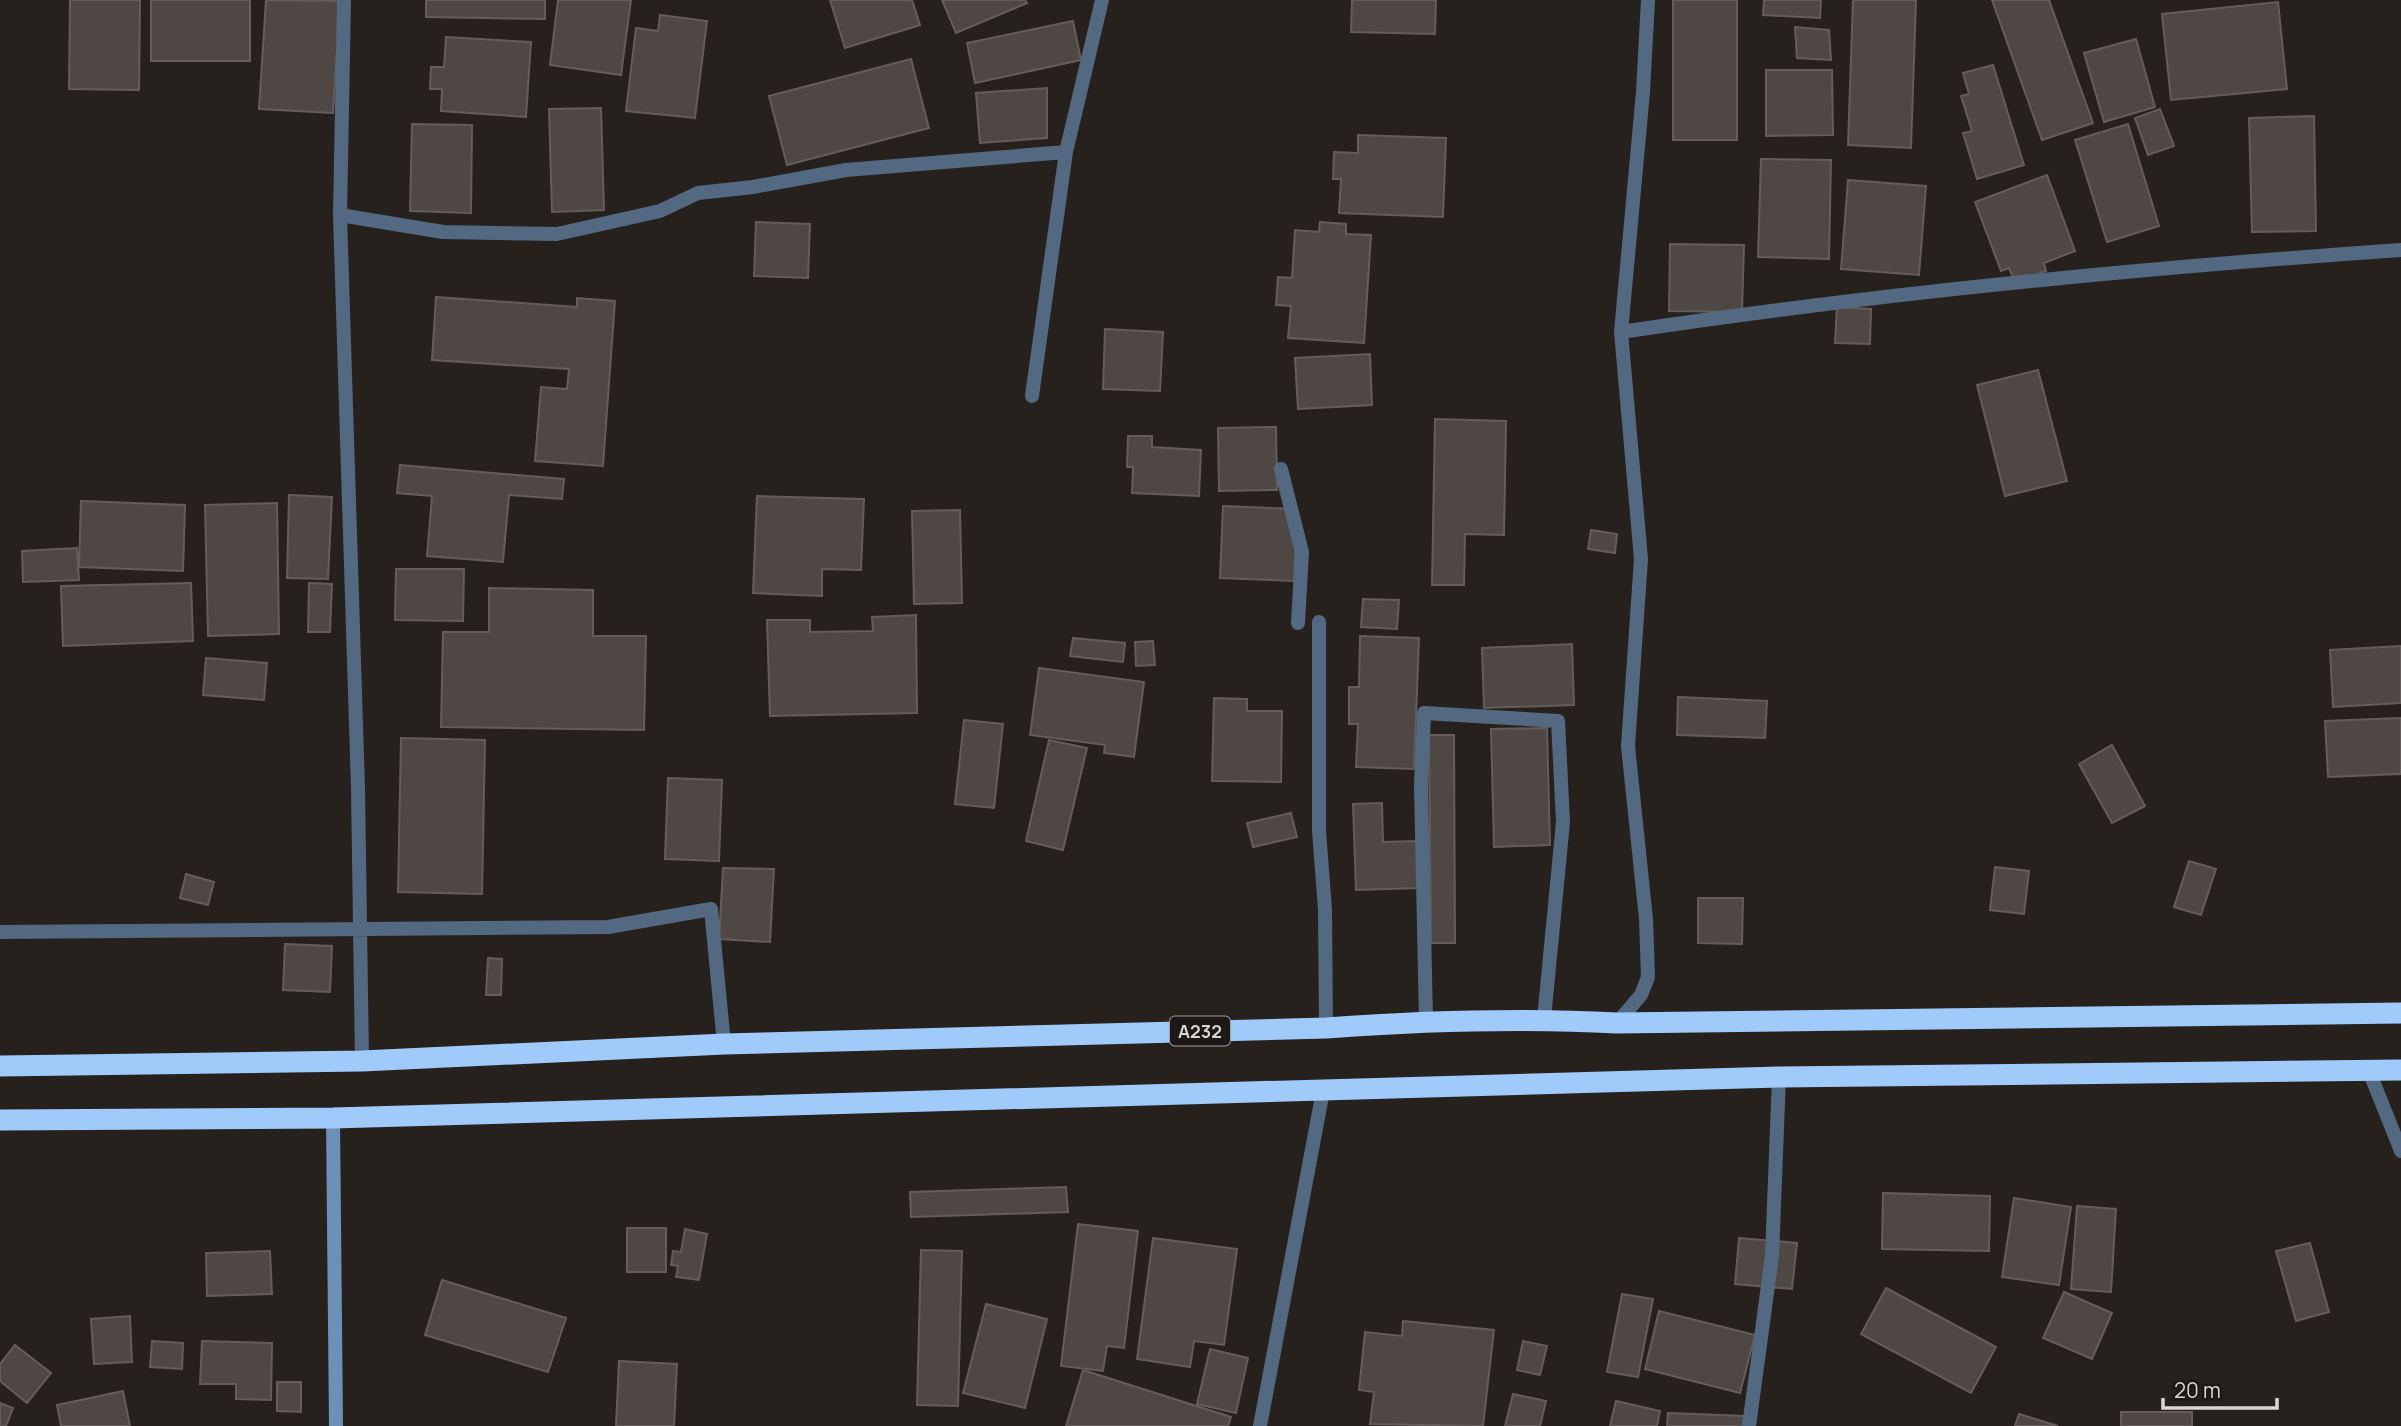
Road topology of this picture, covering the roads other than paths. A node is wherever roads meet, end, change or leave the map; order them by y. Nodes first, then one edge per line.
1 (344, 0) edge
2 (1102, 0) edge
3 (1648, 0) edge
4 (1066, 152) junction
5 (340, 215) junction
6 (2401, 250) edge
7 (1621, 332) junction
8 (1032, 396) dead end
9 (1281, 469) dead end
10 (1319, 622) dead end
11 (1298, 623) dead end
12 (358, 928) junction
13 (0, 932) edge
14 (2401, 1013) edge
15 (1544, 1019) junction
16 (1426, 1021) junction
17 (1617, 1023) junction
18 (1326, 1028) junction
19 (724, 1044) junction
20 (362, 1061) junction
21 (0, 1066) edge
22 (2401, 1070) edge
23 (2368, 1071) junction
24 (1779, 1077) junction
25 (1323, 1091) junction
26 (333, 1118) junction
27 (0, 1120) edge
28 (2401, 1151) edge
29 (337, 1426) edge
30 (1260, 1426) edge
31 (1749, 1426) edge

1 - 5 street
2 - 4 street
3 - 7 street
4 - 5 street
4 - 8 street
5 - 12 street
6 - 7 street
7 - 17 street
9 - 11 street
10 - 18 street
12 - 13 street
12 - 19 street
12 - 20 street
14 - 17 highway, A232
15 - 16 highway, A232
15 - 16 street
15 - 17 highway, A232
16 - 18 highway, A232
18 - 19 highway, A232
19 - 20 highway, A232
20 - 21 highway, A232
22 - 23 highway
23 - 24 highway
23 - 28 street
24 - 25 highway
24 - 31 street
25 - 26 highway
25 - 30 street
26 - 27 highway
26 - 29 street

